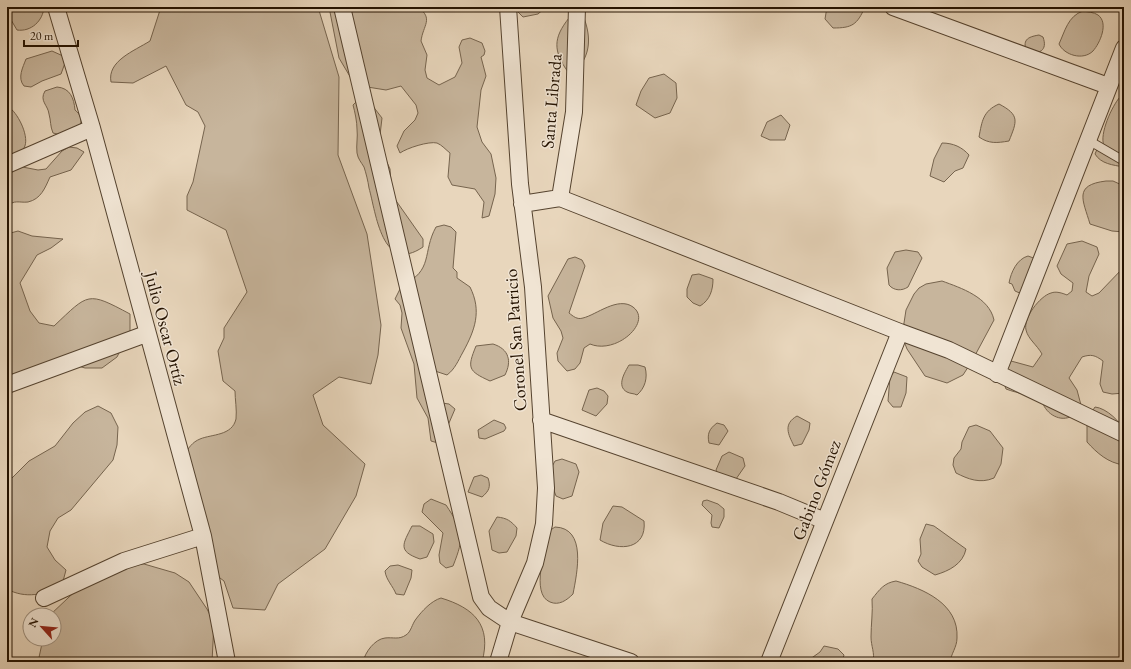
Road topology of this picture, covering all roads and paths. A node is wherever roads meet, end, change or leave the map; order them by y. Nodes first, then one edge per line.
1 (56, 7) edge
2 (342, 7) edge
3 (508, 7) edge
4 (577, 7) edge
5 (893, 7) edge
6 (1124, 48) edge
7 (1108, 86) junction
8 (92, 128) junction
9 (1088, 140) junction
10 (1124, 161) edge
11 (7, 165) edge
12 (560, 198) junction
13 (522, 204) junction
14 (900, 332) junction
15 (146, 334) junction
16 (997, 374) junction
17 (7, 385) edge
18 (541, 420) junction
19 (1124, 434) edge
20 (825, 521) junction
21 (202, 536) junction
22 (44, 598) dead end
23 (510, 622) junction
24 (227, 662) edge
25 (498, 662) edge
26 (631, 662) edge
27 (769, 662) edge

1 - 8 street, Julio Oscar Ortíz
2 - 23 street
3 - 13 street, Coronel San Patricio
4 - 12 street, Santa Librada
5 - 7 street
6 - 7 street
7 - 9 street
8 - 11 street
8 - 15 street, Julio Oscar Ortíz
9 - 10 lane
9 - 16 street
12 - 13 street
12 - 14 street
13 - 18 street, Coronel San Patricio
14 - 16 street
14 - 20 street, Gabino Gómez
15 - 17 street
15 - 21 street, Julio Oscar Ortíz
16 - 19 street
18 - 20 street
18 - 23 street, Coronel San Patricio
20 - 27 street, Gabino Gómez
21 - 22 street
21 - 24 street, Julio Oscar Ortíz
23 - 25 street, Coronel San Patricio
23 - 26 street

